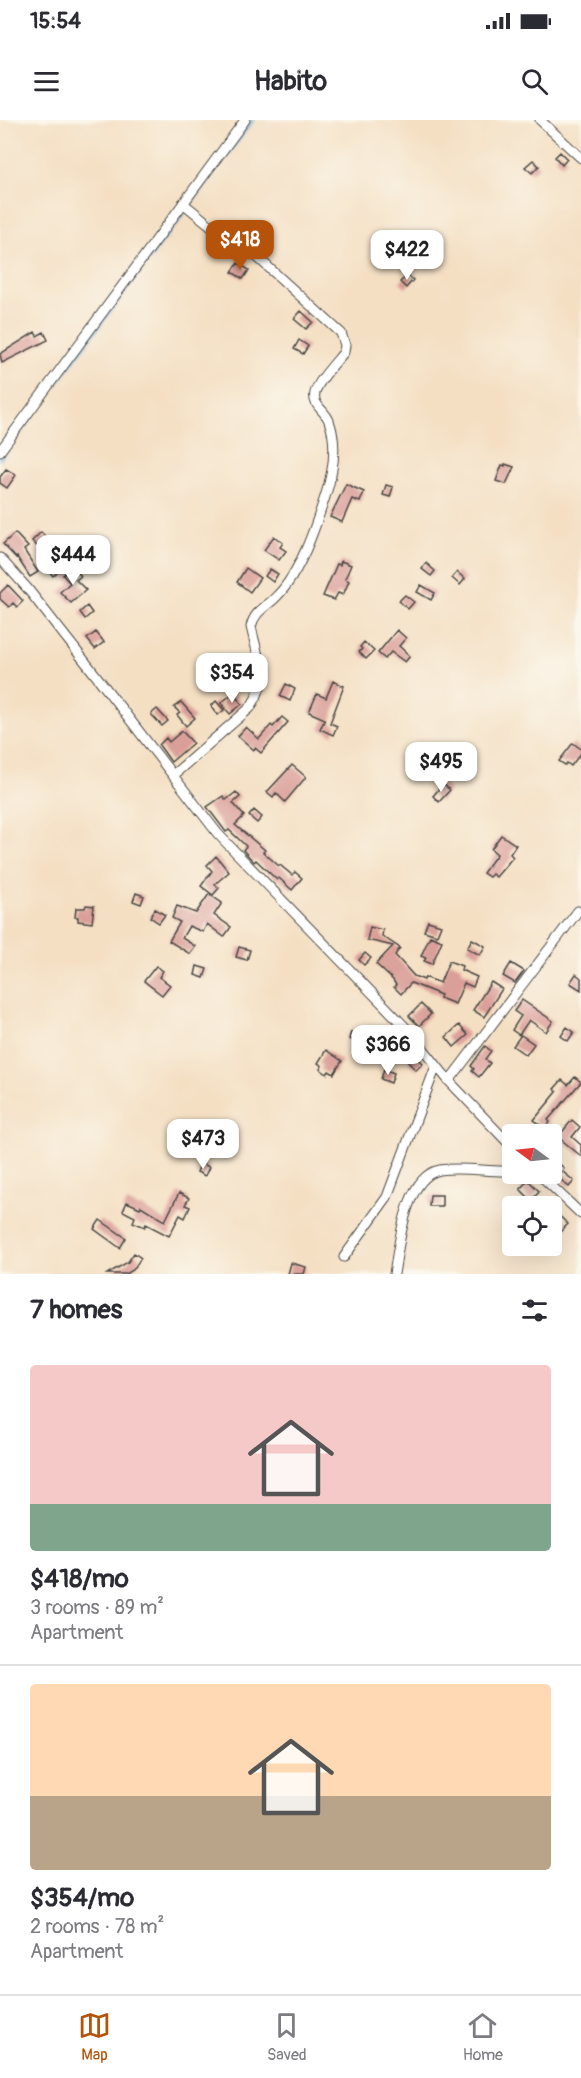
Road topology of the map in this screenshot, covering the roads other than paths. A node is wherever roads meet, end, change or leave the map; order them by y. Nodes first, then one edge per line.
1 (245, 120) edge
2 (540, 120) edge
3 (581, 158) edge
4 (183, 203) junction
5 (0, 451) edge
6 (0, 558) edge
7 (173, 775) junction
8 (578, 910) dead end
9 (436, 1066) junction
10 (449, 1081) junction
11 (502, 1136) edge
12 (502, 1171) edge
13 (550, 1184) edge
14 (581, 1214) edge
15 (344, 1257) dead end
16 (394, 1274) edge

1 - 4 street
2 - 3 street
4 - 5 street
4 - 7 street
6 - 7 street
7 - 9 street
8 - 10 street
9 - 10 street
9 - 15 street
10 - 11 street
12 - 16 street
13 - 14 street

